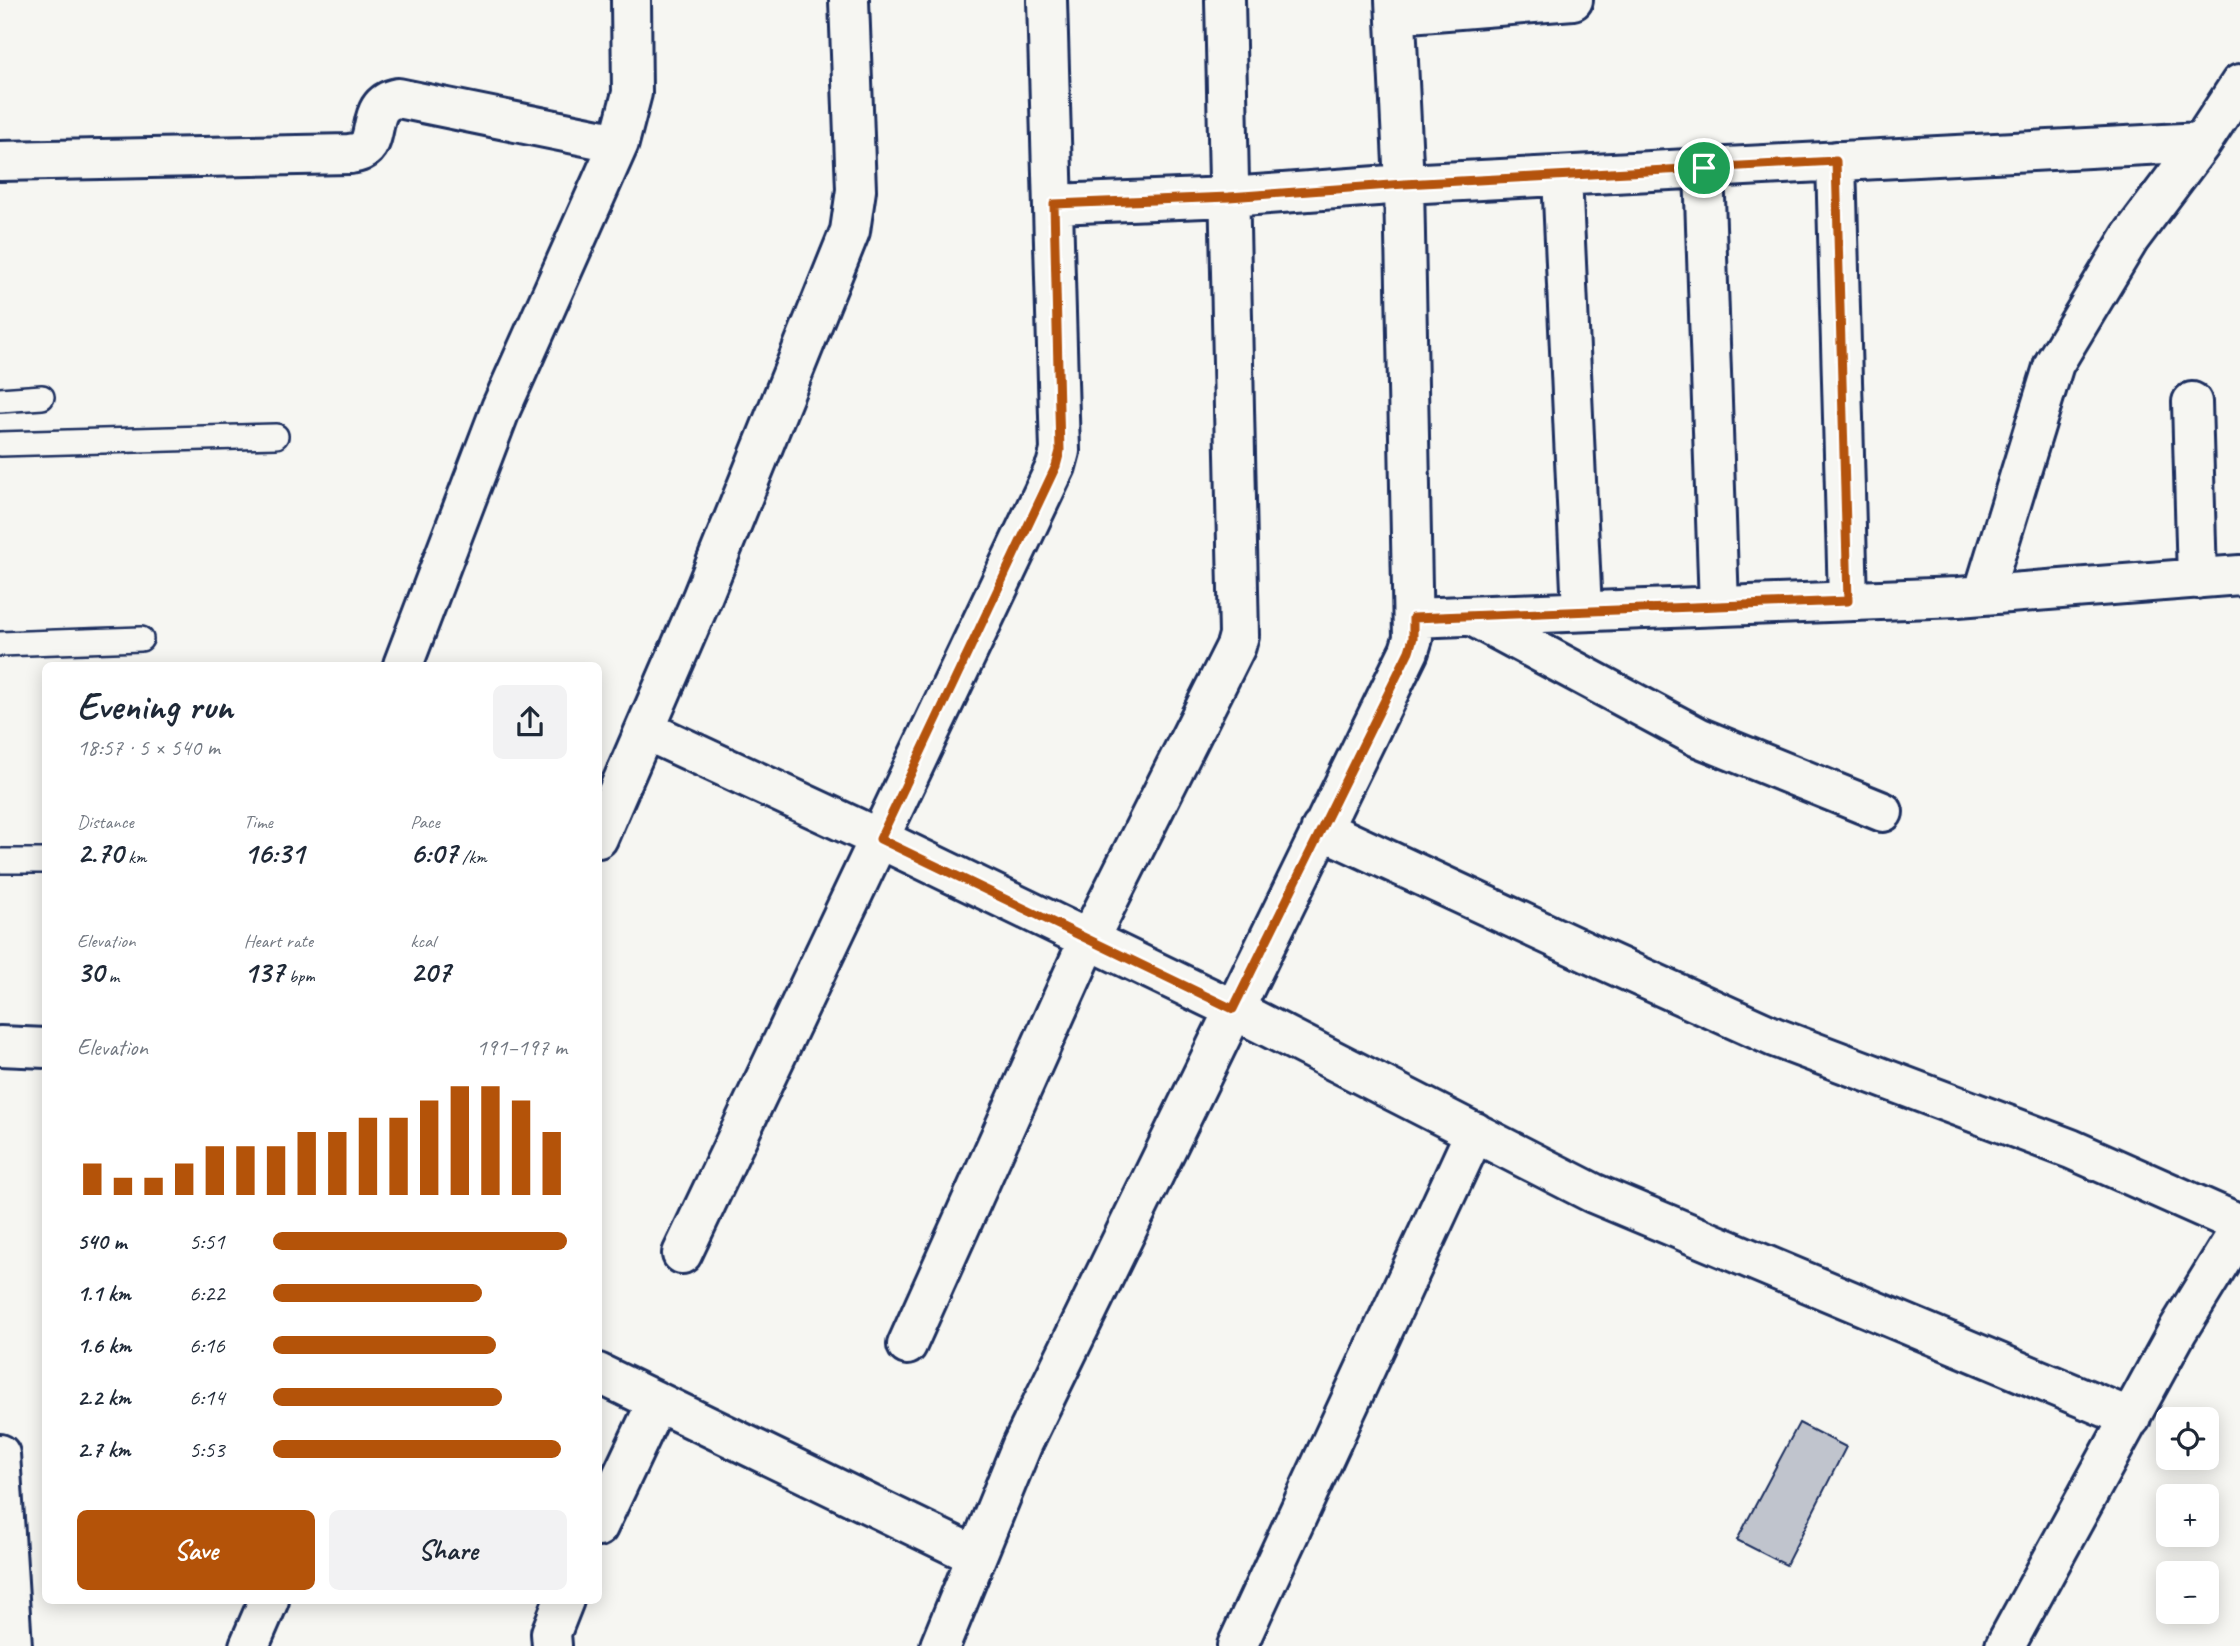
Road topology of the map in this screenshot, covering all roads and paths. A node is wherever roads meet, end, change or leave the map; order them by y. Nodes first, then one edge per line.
1 (631, 0) edge
2 (849, 0) edge
3 (1047, 0) edge
4 (1225, 0) edge
5 (1573, 0) edge
6 (1396, 7) edge
7 (2240, 84) edge
8 (2202, 142) junction
9 (619, 143) junction
10 (1836, 161) junction
11 (0, 162) edge
12 (1704, 168) junction
13 (1562, 176) junction
14 (1404, 184) junction
15 (1229, 197) junction
16 (1054, 204) junction
17 (43, 397) dead end
18 (0, 400) edge
19 (2192, 402) dead end
20 (276, 436) dead end
21 (0, 444) edge
22 (2240, 575) edge
23 (2197, 579) junction
24 (1983, 595) junction
25 (1848, 601) junction
26 (1719, 606) junction
27 (1582, 611) junction
28 (1471, 615) junction
29 (1413, 618) junction
30 (141, 639) dead end
31 (0, 644) edge
32 (404, 662) edge
33 (645, 730) junction
34 (1883, 812) dead end
35 (602, 829) edge
36 (1321, 829) junction
37 (880, 839) junction
38 (0, 861) edge
39 (42, 861) edge
40 (1089, 939) junction
41 (1233, 1009) junction
42 (0, 1046) edge
43 (42, 1048) edge
44 (1475, 1132) junction
45 (2240, 1224) edge
46 (2240, 1229) edge
47 (682, 1254) dead end
48 (907, 1345) dead end
49 (602, 1375) edge
50 (657, 1402) junction
51 (2131, 1418) junction
52 (0, 1454) edge
53 (602, 1519) edge
54 (976, 1556) junction
55 (267, 1604) edge
56 (562, 1604) edge
57 (12, 1646) edge
58 (249, 1646) edge
59 (552, 1646) edge
60 (940, 1646) edge
61 (1237, 1646) edge
62 (2005, 1646) edge

1 - 9 street
2 - 33 street
3 - 16 street
4 - 15 street
5 - 6 street
6 - 14 street
7 - 8 street
8 - 10 street
8 - 24 street
9 - 11 street
9 - 32 street
10 - 12 street
10 - 25 street
12 - 13 street
12 - 26 street
13 - 14 street
13 - 27 street
14 - 15 street
14 - 29 street
15 - 16 street
15 - 40 street
16 - 37 street
17 - 18 lane
19 - 23 street
20 - 21 lane
22 - 23 street
23 - 24 street
24 - 25 street
25 - 26 street
26 - 27 street
27 - 28 street
28 - 29 street
28 - 34 street
29 - 36 street
30 - 31 lane
33 - 35 street
33 - 37 street
36 - 41 street
36 - 45 street
37 - 40 street
37 - 47 street
38 - 39 lane
40 - 41 street
40 - 48 street
41 - 44 street
41 - 54 street
42 - 43 street
44 - 51 street
44 - 61 street
46 - 51 street
49 - 50 street
50 - 53 street
50 - 54 street
51 - 62 street
52 - 57 street
54 - 60 street
55 - 58 street
56 - 59 street

